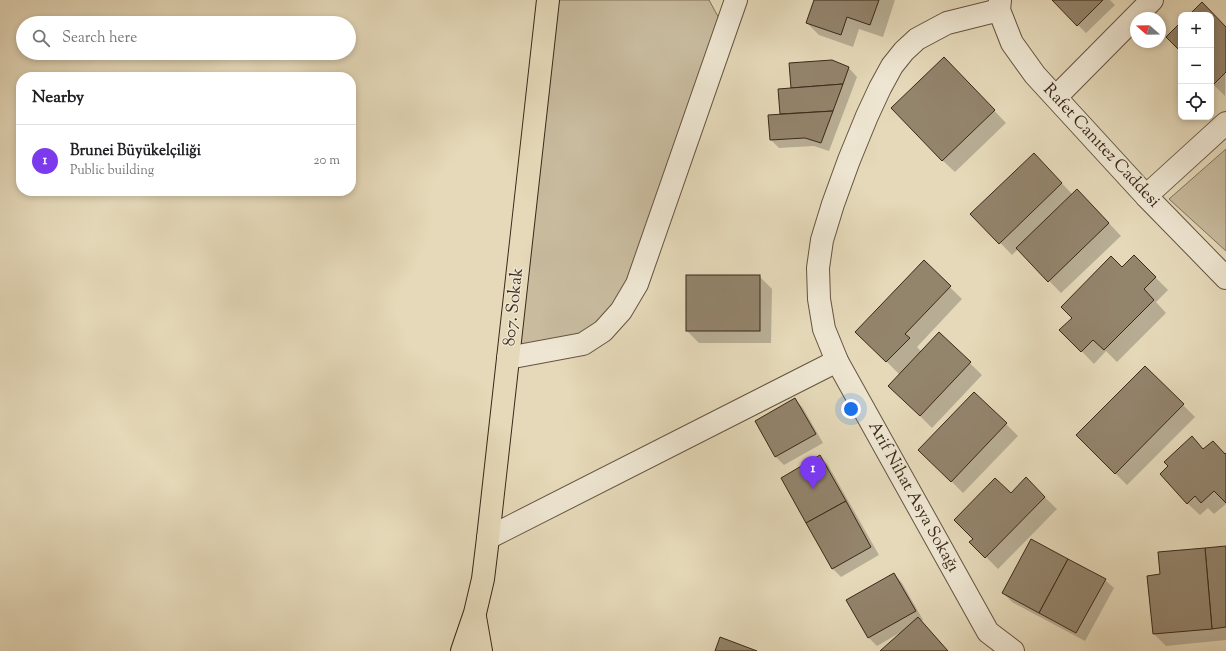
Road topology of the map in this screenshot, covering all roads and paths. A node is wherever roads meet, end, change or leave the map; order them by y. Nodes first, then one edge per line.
1 (548, 0) edge
2 (736, 0) edge
3 (1152, 0) edge
4 (1000, 5) edge
5 (1056, 97) junction
6 (1226, 123) edge
7 (1146, 196) junction
8 (1226, 278) edge
9 (508, 358) junction
10 (837, 361) junction
11 (488, 538) junction
12 (475, 613) junction
13 (462, 651) edge
14 (481, 651) edge
15 (1012, 651) edge

1 - 9 main road, 807. Sokak
2 - 9 street
3 - 5 street
4 - 5 street, Rafet Canıtez Caddesi
4 - 10 street, Arif Nihat Asya Sokağı
5 - 7 street, Rafet Canıtez Caddesi
6 - 7 street
7 - 8 street, Rafet Canıtez Caddesi
9 - 11 main road, 807. Sokak
10 - 11 street
10 - 15 street, Arif Nihat Asya Sokağı
11 - 12 main road, 807. Sokak
12 - 13 main road, 807. Sokak
12 - 14 main road, 807. Sokak

